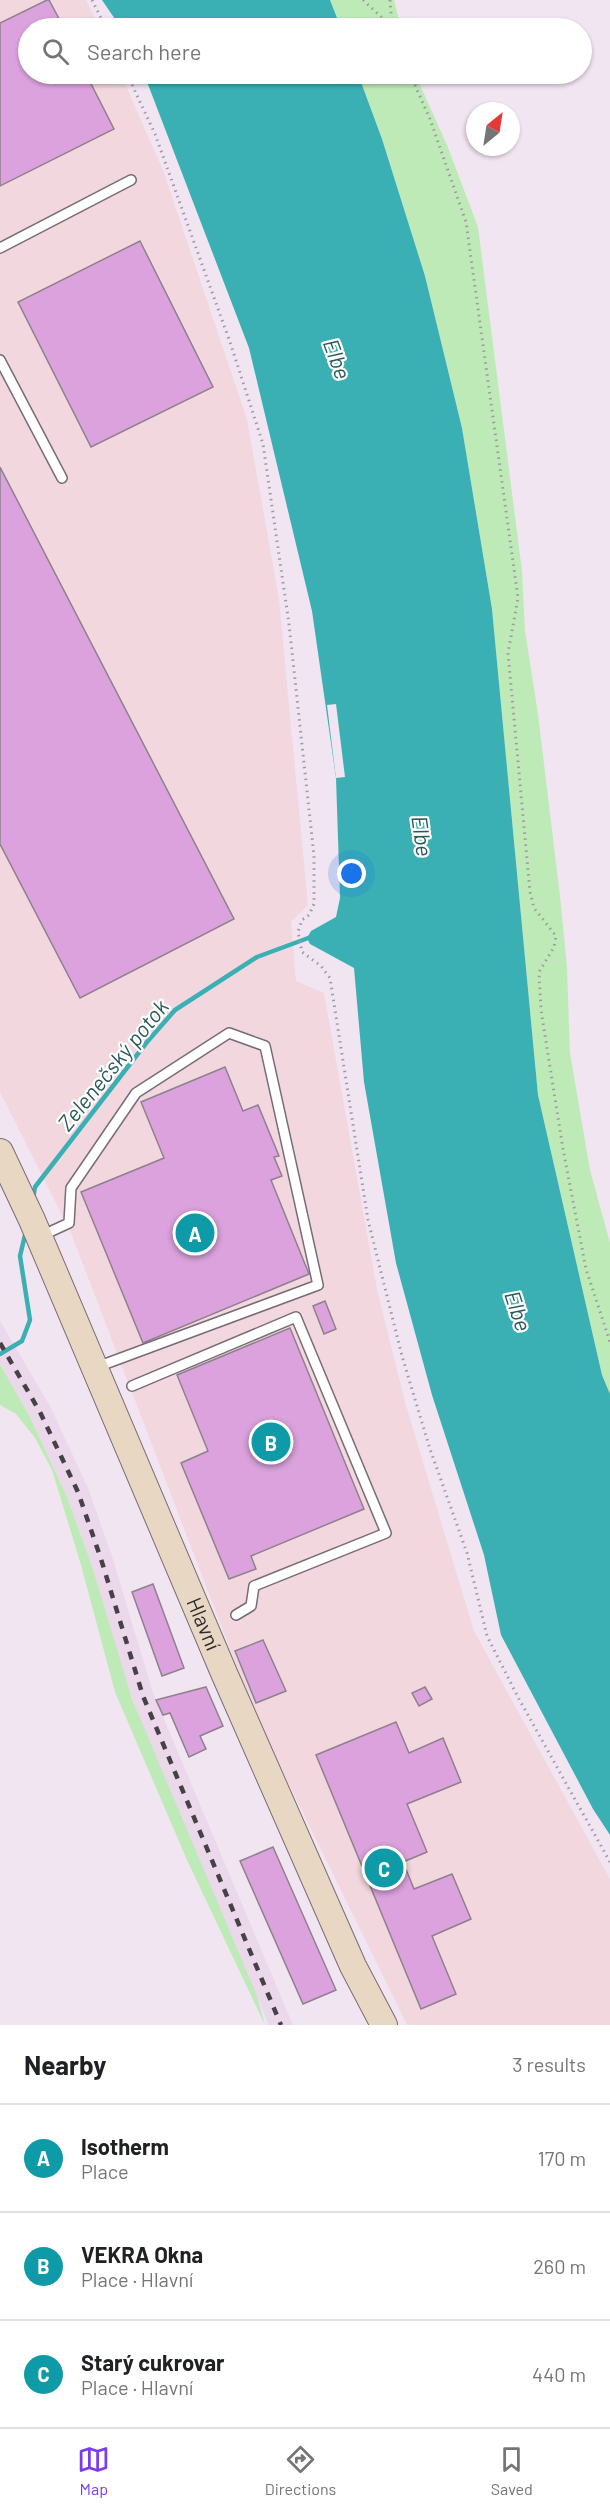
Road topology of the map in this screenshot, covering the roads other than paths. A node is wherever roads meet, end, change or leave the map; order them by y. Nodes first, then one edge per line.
1 (131, 180) dead end
2 (0, 248) edge
3 (0, 360) edge
4 (62, 478) dead end
5 (0, 1152) edge
6 (35, 1229) junction
7 (94, 1368) junction
8 (132, 1386) dead end
9 (236, 1615) dead end
10 (384, 2025) edge

1 - 2 lane
3 - 4 lane
5 - 6 main road, Hlavní
6 - 7 main road, Hlavní
6 - 7 lane
7 - 10 main road, Hlavní
8 - 9 lane

